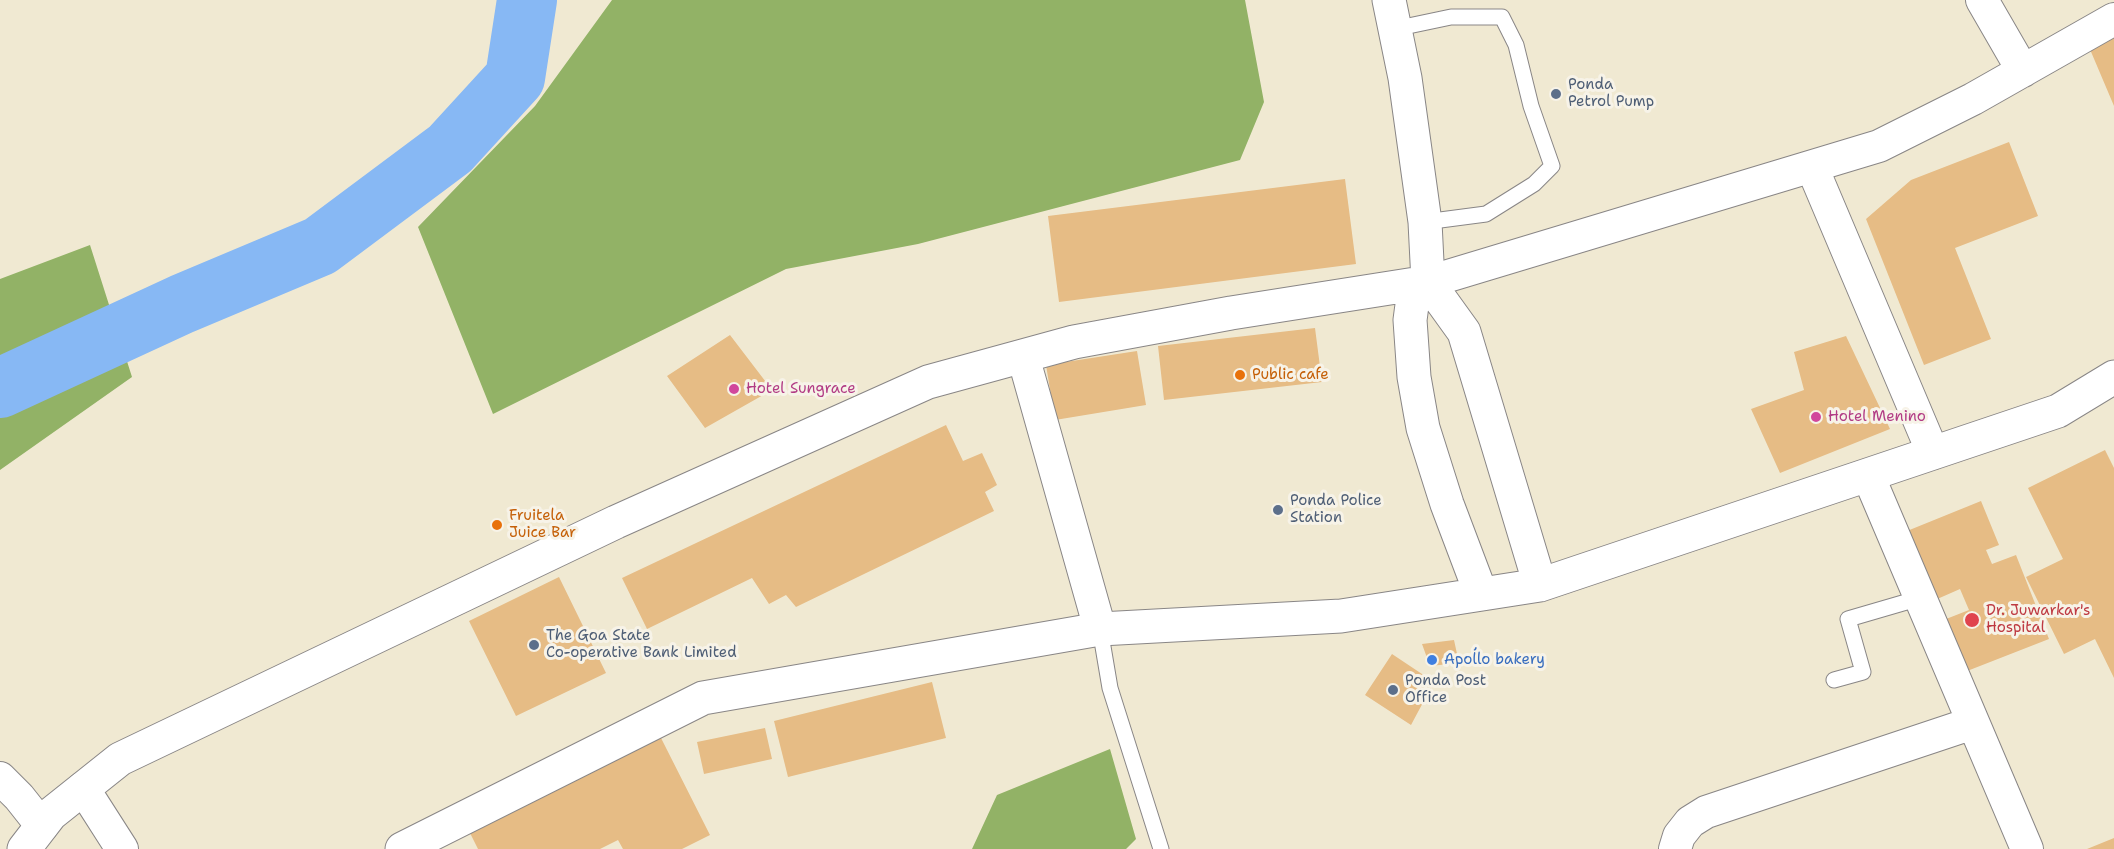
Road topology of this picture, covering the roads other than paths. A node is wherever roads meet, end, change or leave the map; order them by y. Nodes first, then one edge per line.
1 (1982, 0) edge
2 (1392, 15) edge
3 (2114, 19) edge
4 (2023, 71) junction
5 (1812, 167) junction
6 (1425, 222) junction
7 (1428, 282) junction
8 (1023, 356) junction
9 (2114, 377) edge
10 (1933, 453) junction
11 (1868, 475) junction
12 (1540, 585) junction
13 (1481, 594) junction
14 (1920, 598) junction
15 (1100, 629) junction
16 (1834, 680) dead end
17 (1973, 723) junction
18 (0, 778) edge
19 (84, 788) junction
20 (33, 838) edge
21 (122, 849) edge
22 (402, 849) edge
23 (1161, 849) edge
24 (1675, 849) edge
25 (2026, 849) edge

1 - 4 street
2 - 6 main road
2 - 6 lane
3 - 4 street
4 - 5 street
5 - 7 street
5 - 10 street
6 - 7 main road
7 - 8 main road
7 - 12 main road
7 - 13 main road
8 - 15 street
8 - 19 main road
9 - 10 main road
10 - 11 main road
11 - 12 main road
11 - 14 street
12 - 13 main road
13 - 15 main road
14 - 16 lane
14 - 17 street
15 - 22 main road
15 - 23 lane
17 - 24 street
17 - 25 street
18 - 20 street
19 - 20 main road
19 - 21 street

